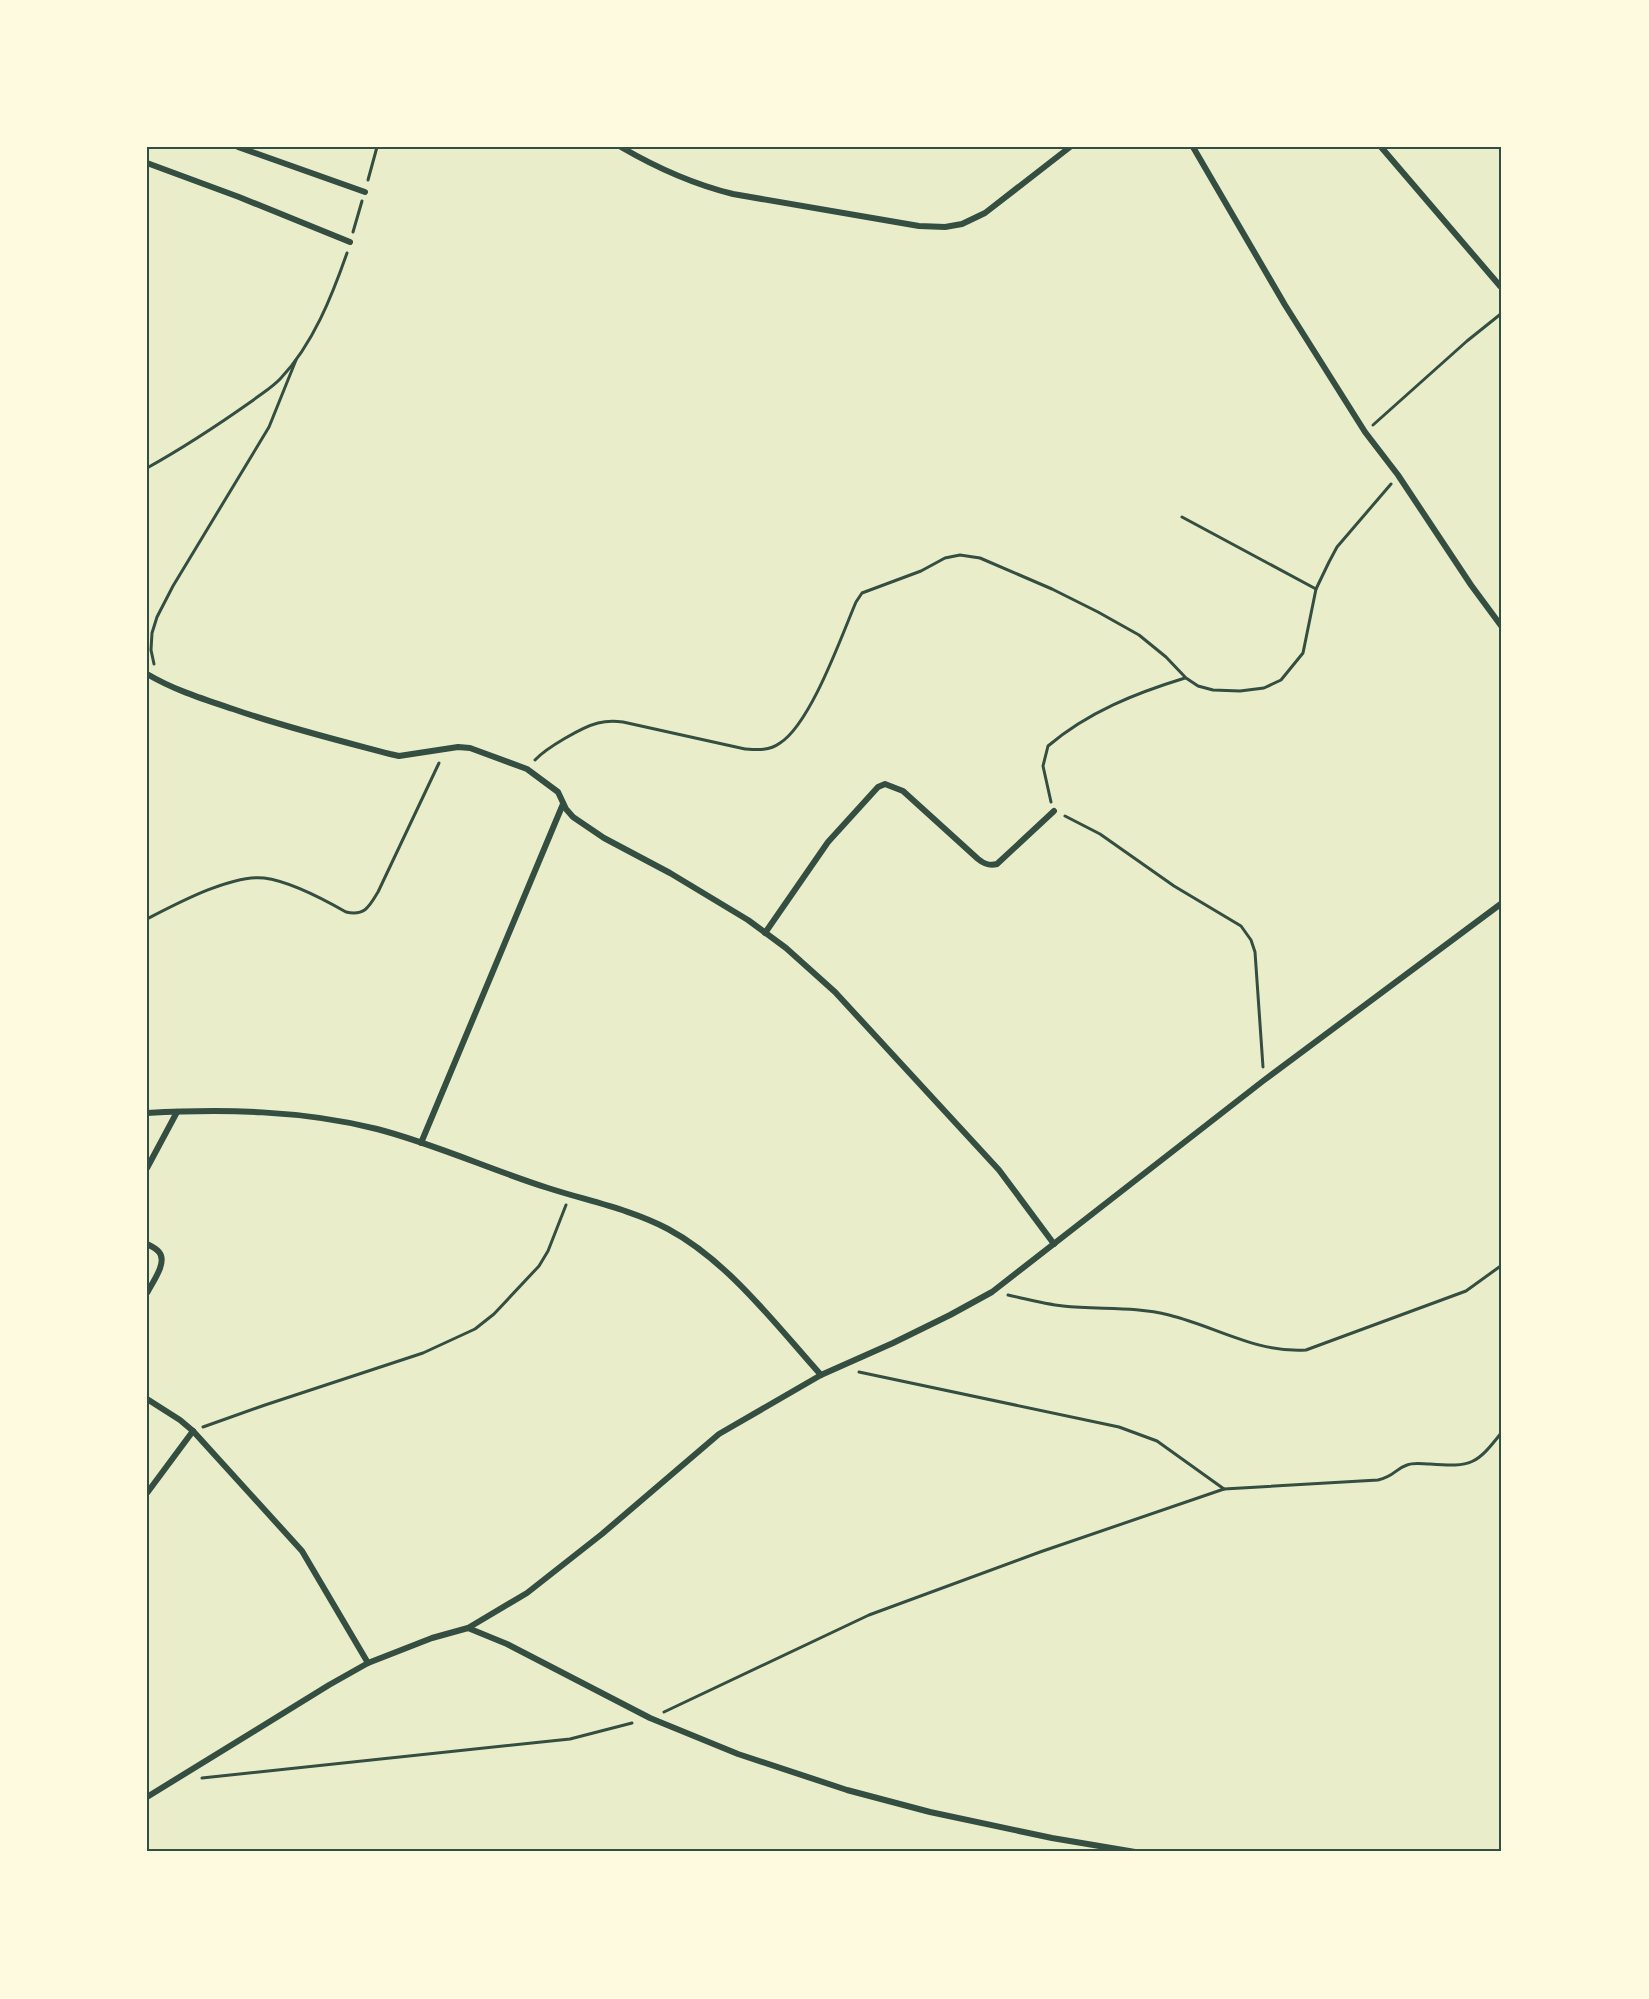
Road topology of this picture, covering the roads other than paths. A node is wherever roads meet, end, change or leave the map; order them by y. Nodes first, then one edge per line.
1 (238, 147) edge
2 (621, 147) edge
3 (1070, 147) edge
4 (1194, 147) edge
5 (1381, 147) edge
6 (147, 163) edge
7 (365, 192) road end
8 (350, 242) road end
9 (1502, 284) edge
10 (1502, 627) edge
11 (147, 674) edge
12 (563, 804) junction
13 (1054, 811) road end
14 (1502, 903) edge
15 (765, 933) junction
16 (177, 1112) junction
17 (147, 1113) edge
18 (421, 1143) junction
19 (147, 1168) edge
20 (147, 1244) edge
21 (1054, 1244) junction
22 (147, 1293) edge
23 (821, 1375) junction
24 (147, 1399) edge
25 (193, 1431) junction
26 (147, 1493) edge
27 (468, 1628) junction
28 (368, 1663) junction
29 (147, 1797) edge
30 (1135, 1852) edge

1 - 7 street
2 - 3 street
4 - 10 street
5 - 9 street
6 - 8 street
11 - 12 street
12 - 15 street
12 - 18 street
13 - 15 street
14 - 21 street
15 - 21 street
16 - 17 street
16 - 18 street
16 - 19 street
18 - 23 street
20 - 22 street
21 - 23 street
23 - 27 street
24 - 25 street
25 - 26 street
25 - 28 street
27 - 28 street
27 - 30 street
28 - 29 street

